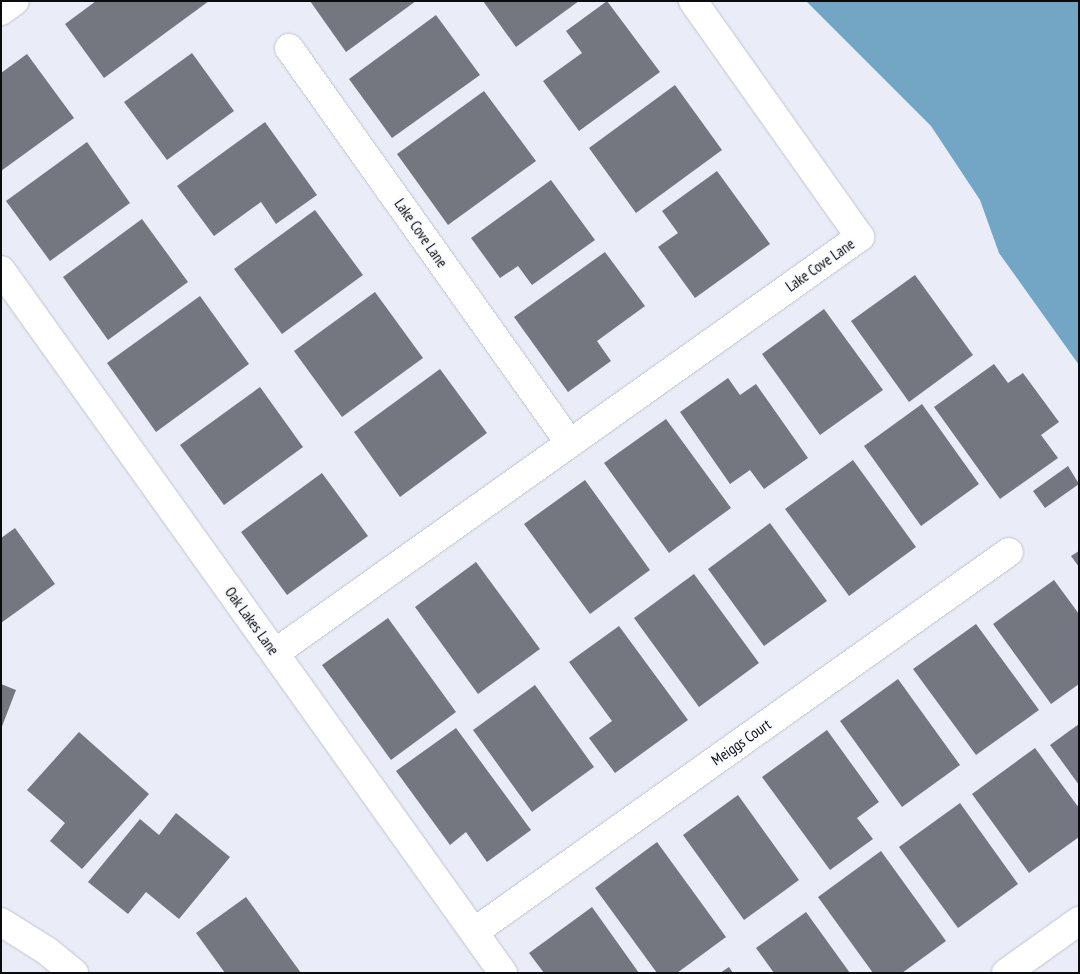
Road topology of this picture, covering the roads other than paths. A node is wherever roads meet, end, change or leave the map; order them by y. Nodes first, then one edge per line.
1 (16, 1) edge
2 (693, 1) edge
3 (1, 12) edge
4 (289, 48) dead end
5 (1, 270) edge
6 (570, 443) junction
7 (1009, 552) dead end
8 (275, 653) junction
9 (1079, 921) edge
10 (1, 922) edge
11 (474, 932) junction
12 (74, 973) edge
13 (503, 973) edge
14 (1006, 973) edge

1 - 3 street
2 - 6 street, Lake Cove Lane
4 - 6 street, Lake Cove Lane
5 - 8 street, Oak Lakes Lane
6 - 8 street, Lake Cove Lane
7 - 11 street, Meiggs Court
8 - 11 street, Oak Lakes Lane
9 - 14 street
10 - 12 street
11 - 13 street, Oak Lakes Lane

